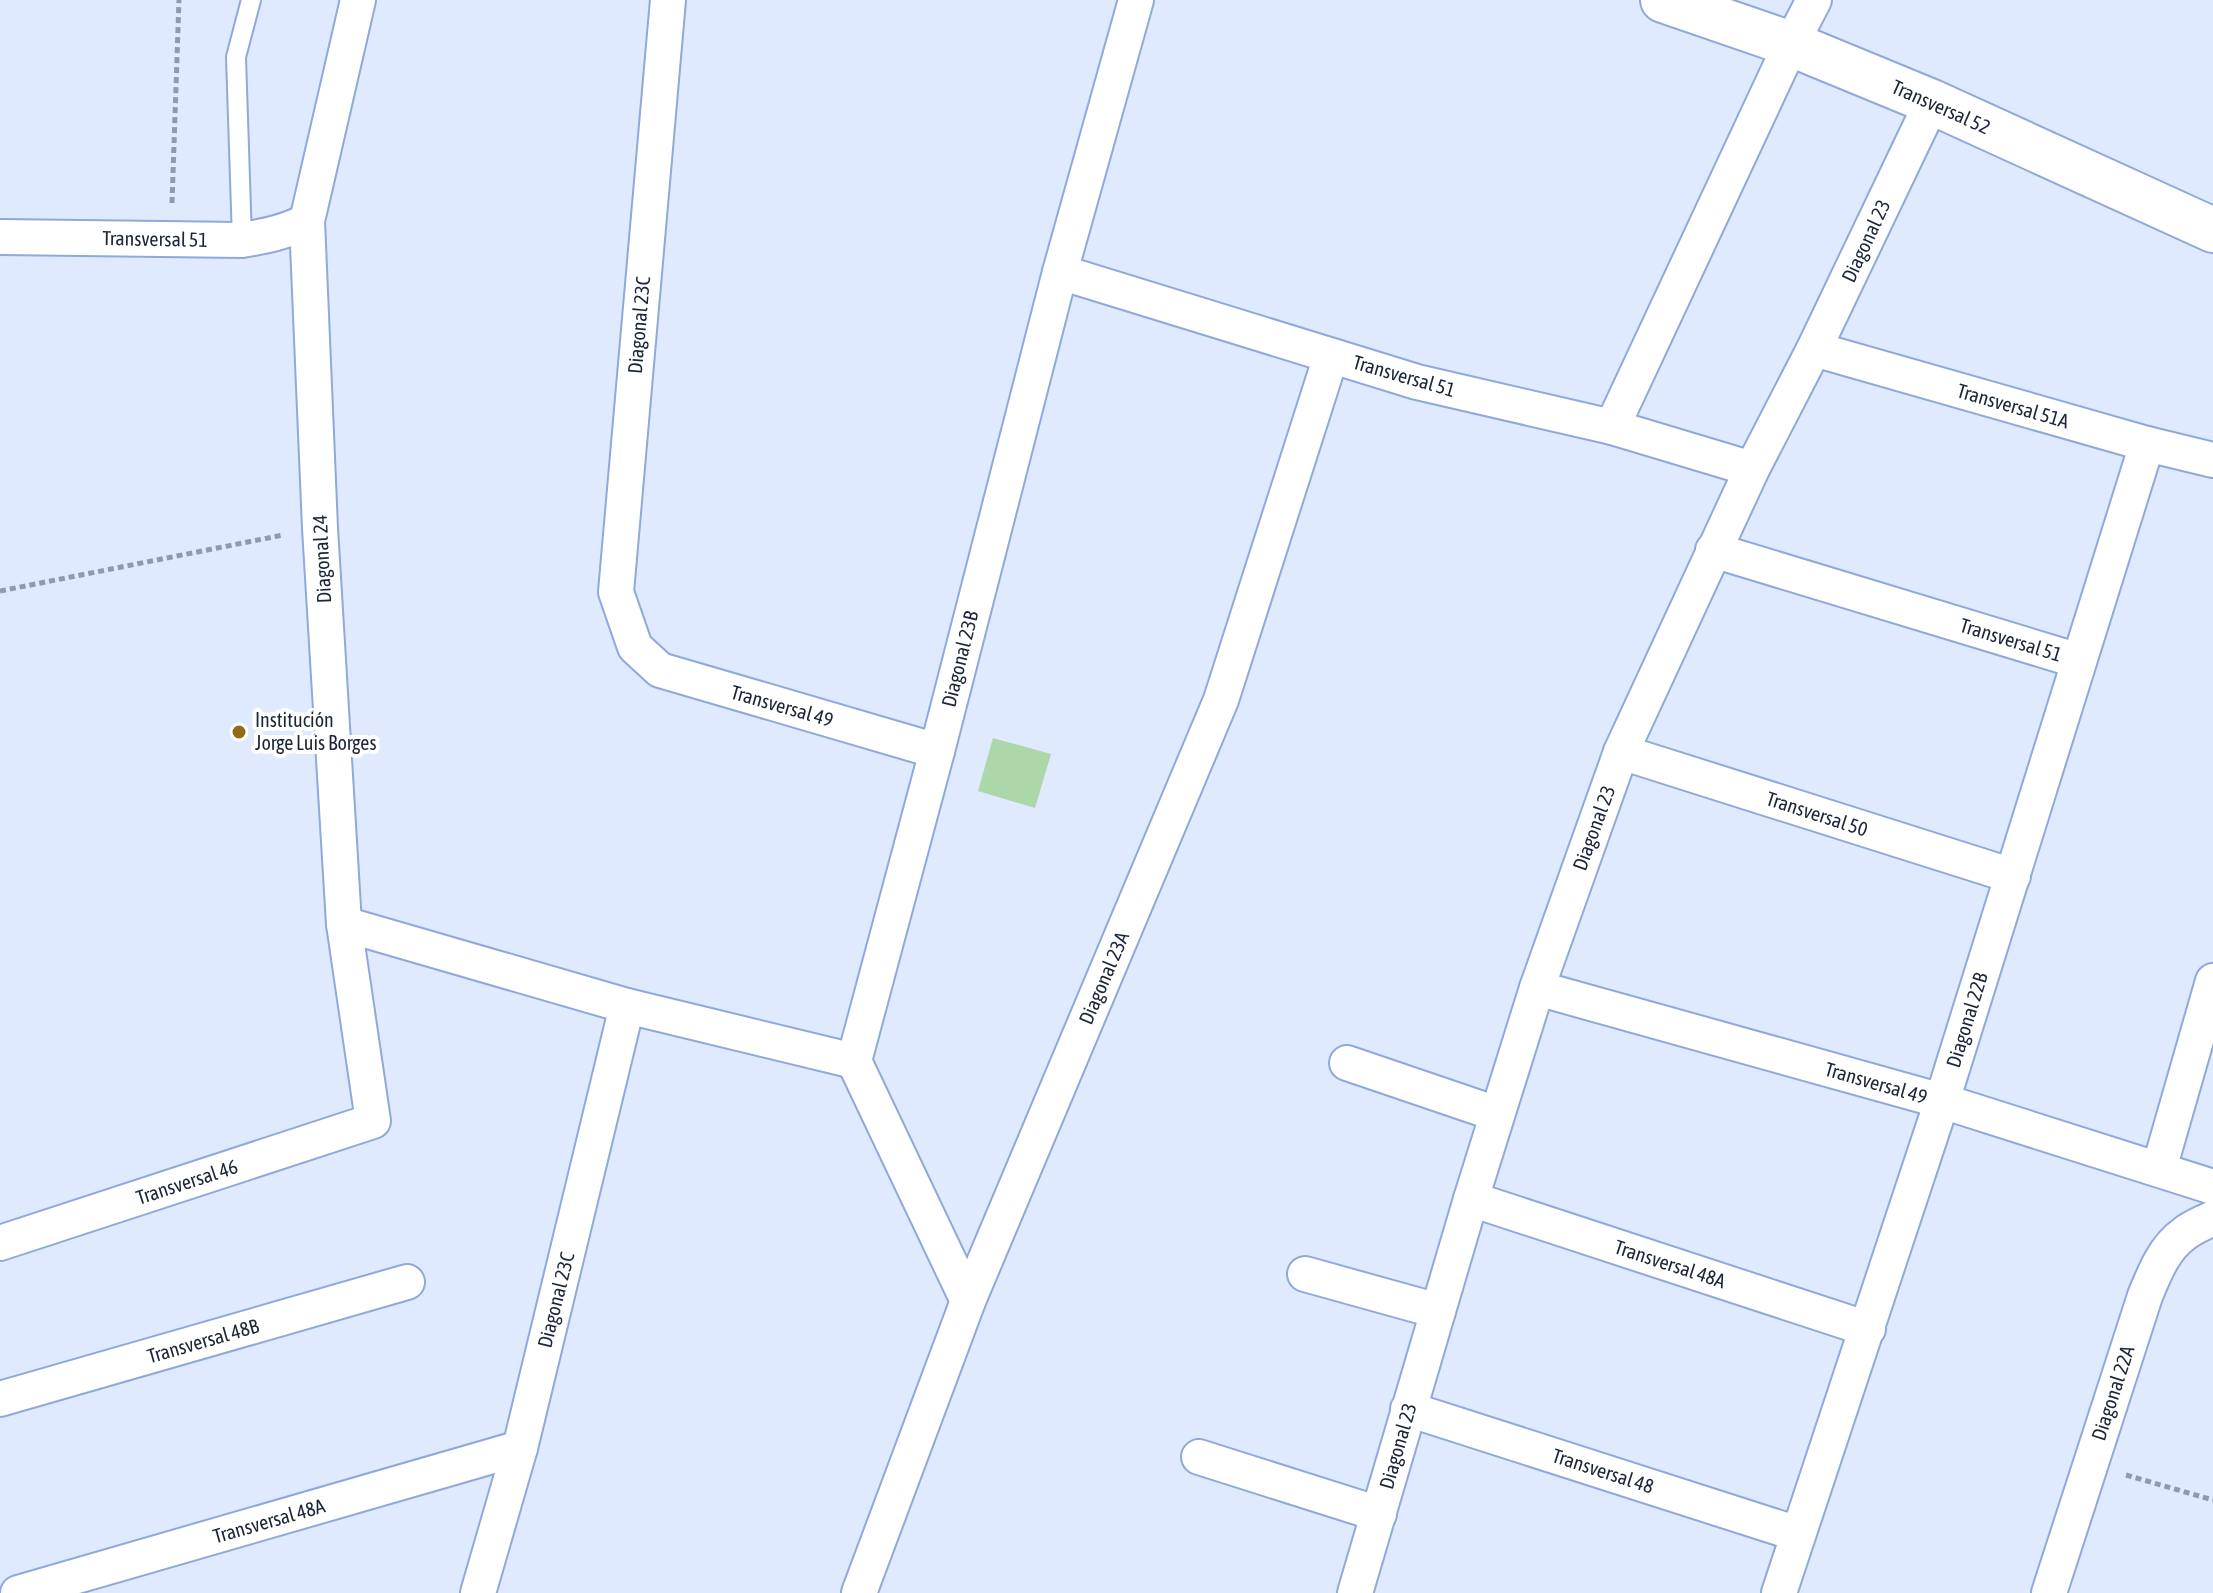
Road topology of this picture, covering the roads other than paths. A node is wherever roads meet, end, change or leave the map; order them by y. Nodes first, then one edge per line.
1 (251, 0) edge
2 (358, 0) edge
3 (668, 0) edge
4 (1136, 0) edge
5 (1663, 0) edge
6 (1814, 0) edge
7 (1791, 44) junction
8 (1932, 102) junction
9 (307, 221) junction
10 (2213, 230) edge
11 (0, 237) edge
12 (242, 240) junction
13 (1060, 272) junction
14 (1814, 349) junction
15 (1331, 356) junction
16 (1612, 427) junction
17 (2147, 444) junction
18 (2213, 460) edge
19 (1752, 469) junction
20 (1713, 550) junction
21 (635, 647) joint
22 (2079, 661) junction
23 (937, 751) junction
24 (1621, 752) junction
25 (2013, 876) junction
26 (344, 924) junction
27 (2213, 981) edge
28 (1537, 988) junction
29 (627, 1006) junction
30 (854, 1061) junction
31 (1347, 1063) dead end
32 (1942, 1101) junction
33 (1497, 1114) junction
34 (373, 1121) joint
35 (2159, 1169) junction
36 (2213, 1187) edge
37 (1471, 1199) junction
38 (2213, 1218) edge
39 (0, 1243) edge
40 (1305, 1274) dead end
41 (407, 1282) dead end
42 (968, 1301) junction
43 (1438, 1311) junction
44 (1868, 1329) junction
45 (0, 1399) edge
46 (1408, 1409) junction
47 (520, 1448) junction
48 (1199, 1457) dead end
49 (1379, 1514) junction
50 (1798, 1534) junction
51 (18, 1593) edge
52 (478, 1593) edge
53 (859, 1593) edge
54 (1355, 1593) edge
55 (1779, 1593) edge
56 (2049, 1593) edge

1 - 12 lane
2 - 9 street, Diagonal 24
3 - 21 street, Diagonal 23C
4 - 13 street, Diagonal 23B
5 - 7 street, Transversal 52
6 - 7 street
7 - 8 street, Transversal 52
7 - 16 street
8 - 10 street, Transversal 52
8 - 14 street, Diagonal 23
9 - 12 street, Transversal 51
9 - 26 street, Diagonal 24
11 - 12 street, Transversal 51
13 - 15 street, Transversal 51
13 - 23 street, Diagonal 23B
14 - 17 street, Transversal 51A
14 - 19 street, Diagonal 23
15 - 16 street, Transversal 51
15 - 42 street, Diagonal 23A
16 - 19 street, Transversal 51
17 - 18 street, Transversal 51A
17 - 22 street, Diagonal 22B
19 - 20 street, Diagonal 23
20 - 22 street, Transversal 51
20 - 24 street, Diagonal 23
21 - 23 street, Transversal 49
22 - 25 street, Diagonal 22B
23 - 30 street, Diagonal 23B
24 - 25 street, Transversal 50
24 - 28 street, Diagonal 23
25 - 32 street, Diagonal 22B
26 - 29 street
26 - 34 street, Diagonal 24
27 - 35 street
28 - 32 street, Transversal 49
28 - 33 street, Diagonal 23
29 - 30 street
29 - 47 street, Diagonal 23C
30 - 42 street
31 - 33 street
32 - 35 street, Transversal 49
32 - 44 street, Diagonal 22B
33 - 37 street, Diagonal 23
34 - 39 street, Transversal 46
35 - 36 street, Transversal 49
37 - 43 street, Diagonal 23
37 - 44 street, Transversal 48A
38 - 56 street, Diagonal 22A
40 - 43 street
41 - 45 street, Transversal 48B
42 - 53 street, Diagonal 23A
43 - 46 street, Diagonal 23
44 - 50 street, Diagonal 22B
46 - 49 street, Diagonal 23
46 - 50 street, Transversal 48
47 - 51 street, Transversal 48A
47 - 52 street, Diagonal 23C
48 - 49 street
49 - 54 street, Diagonal 23
50 - 55 street, Diagonal 22B

